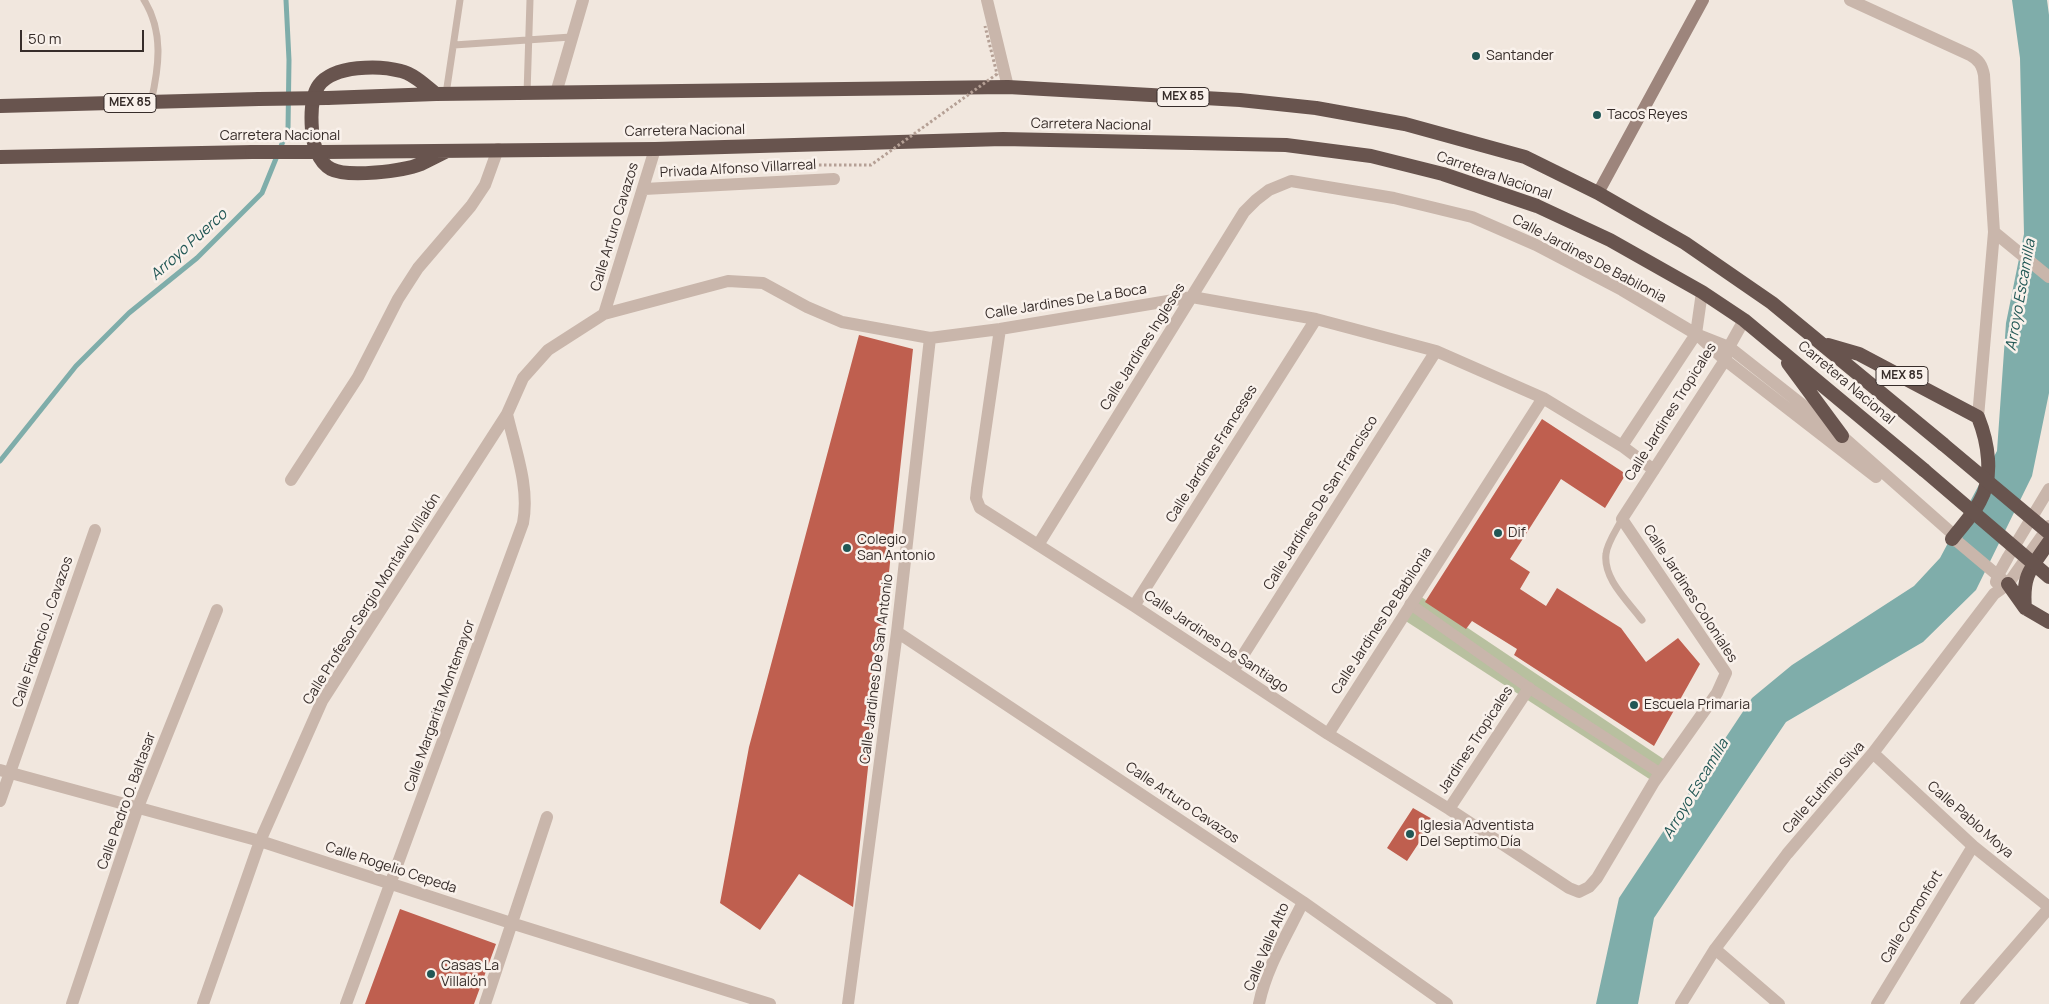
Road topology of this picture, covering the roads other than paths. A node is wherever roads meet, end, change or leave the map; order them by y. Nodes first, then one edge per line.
1 (144, 0) edge
2 (460, 0) edge
3 (530, 0) edge
4 (583, 0) edge
5 (987, 0) edge
6 (1703, 0) edge
7 (1850, 0) edge
8 (571, 37) junction
9 (529, 40) junction
10 (454, 45) junction
11 (1008, 87) junction
12 (556, 93) junction
13 (441, 94) junction
14 (527, 94) junction
15 (151, 102) junction
16 (0, 106) edge
17 (498, 149) junction
18 (655, 149) junction
19 (448, 150) junction
20 (0, 157) edge
21 (834, 179) dead end
22 (1291, 181) joint
23 (644, 189) junction
24 (1598, 193) junction
25 (1994, 232) junction
26 (2049, 277) edge
27 (1702, 292) junction
28 (1192, 297) junction
29 (604, 314) junction
30 (1316, 319) junction
31 (1744, 320) junction
32 (1000, 329) junction
33 (1696, 334) junction
34 (930, 338) junction
35 (1774, 344) junction
36 (1823, 344) junction
37 (1729, 347) junction
38 (1436, 351) junction
39 (1725, 360) junction
40 (1543, 398) junction
41 (506, 414) junction
42 (1978, 417) junction
43 (1842, 436) junction
44 (1622, 446) junction
45 (1654, 470) junction
46 (291, 480) dead end
47 (2049, 489) edge
48 (1622, 519) junction
49 (2049, 526) edge
50 (95, 530) dead end
51 (2049, 532) edge
52 (1957, 541) junction
53 (2049, 542) edge
54 (1038, 545) junction
55 (2000, 577) junction
56 (2049, 577) edge
57 (1410, 604) junction
58 (1134, 606) junction
59 (2025, 608) junction
60 (217, 610) dead end
61 (1642, 620) dead end
62 (2049, 622) edge
63 (897, 632) junction
64 (1232, 672) junction
65 (1529, 688) junction
66 (1328, 734) junction
67 (1873, 753) junction
68 (5, 772) edge
69 (1660, 773) junction
70 (0, 801) edge
71 (138, 807) junction
72 (1449, 809) junction
73 (547, 817) dead end
74 (260, 841) junction
75 (1973, 846) junction
76 (390, 884) junction
77 (1589, 887) joint
78 (1303, 902) junction
79 (2049, 908) edge
80 (511, 923) junction
81 (1715, 949) junction
82 (72, 1004) edge
83 (203, 1004) edge
84 (346, 1004) edge
85 (486, 1004) edge
86 (770, 1004) edge
87 (848, 1004) edge
88 (1259, 1004) edge
89 (1447, 1004) edge
90 (1681, 1004) edge
91 (1779, 1004) edge
92 (1876, 1004) edge
93 (1966, 1004) edge

1 - 15 lane
2 - 10 lane
3 - 9 lane
4 - 8 street
5 - 11 street
6 - 24 main road
7 - 25 street
8 - 9 lane
8 - 12 street
9 - 10 lane
9 - 14 lane
10 - 13 lane
11 - 12 highway, Carretera Nacional / MEX 85
11 - 24 highway, Carretera Nacional / MEX 85
12 - 14 highway, Carretera Nacional / MEX 85
13 - 14 highway, Carretera Nacional / MEX 85
13 - 15 highway, Carretera Nacional / MEX 85, bridge
13 - 19 highway
15 - 16 highway, Carretera Nacional / MEX 85
17 - 18 highway, Carretera Nacional
17 - 19 highway, Carretera Nacional
17 - 46 street
18 - 23 street, Calle Arturo Cavazos
18 - 27 highway, Carretera Nacional
19 - 20 highway, Carretera Nacional, bridge
21 - 23 street, Privada Alfonso Villarreal
22 - 28 street, Calle Jardines Ingleses
22 - 33 street, Calle Jardines De Babilonia
23 - 29 street, Calle Arturo Cavazos
24 - 36 highway, Carretera Nacional / MEX 85
25 - 26 street
25 - 42 street
27 - 31 highway, Carretera Nacional
27 - 33 street, Calle Jardines Tropicales
28 - 30 street, Calle Jardines De La Boca
28 - 32 street, Calle Jardines De La Boca
28 - 54 street, Calle Jardines Ingleses
29 - 34 street, Calle Jardines De La Boca
29 - 41 street, Calle Jardines De La Boca
30 - 38 street, Calle Jardines De La Boca
30 - 58 street, Calle Jardines Franceses
31 - 35 highway, Carretera Nacional
31 - 37 street, Calle Jardines Tropicales
32 - 34 street, Calle Jardines De La Boca
32 - 54 street, Calle Jardines De Santiago
33 - 37 street, Calle Jardines De Babilonia
33 - 39 street
33 - 44 street, Calle Jardines Tropicales
34 - 63 street, Calle Jardines De San Antonio
35 - 43 highway
35 - 56 highway, Carretera Nacional, bridge
36 - 42 highway, MEX 85
36 - 51 highway, Carretera Nacional / MEX 85, bridge
37 - 39 street, Calle Jardines Tropicales
37 - 43 street, Calle Jardines De Babilonia
38 - 40 street, Calle Jardines De La Boca
38 - 64 street, Calle Jardines De San Francisco
39 - 45 street, Calle Jardines Tropicales
39 - 52 street
40 - 44 street, Calle Jardines De La Boca
40 - 57 street, Calle Jardines De Babilonia
41 - 74 street, Calle Profesor Sergio Montalvo Villalón
41 - 76 street, Calle Margarita Montemayor
42 - 52 highway
43 - 52 street, Calle Jardines De Babilonia
44 - 45 street, Calle Jardines De La Boca
45 - 48 street, Calle Jardines Tropicales
47 - 55 street, Calle Eutimio Silva
48 - 61 lane
48 - 69 street, Calle Jardines Coloniales
49 - 55 street, Calle Eutimio Silva
50 - 68 street, Calle Fidencio J. Cavazos
52 - 55 street
53 - 59 highway
54 - 58 street, Calle Jardines De Santiago
55 - 59 highway
55 - 67 street, Calle Eutimio Silva
57 - 65 street
57 - 66 street, Calle Jardines De Babilonia
58 - 64 street, Calle Jardines De Santiago
59 - 62 highway
60 - 71 street, Calle Pedro O. Baltasar
63 - 78 street, Calle Arturo Cavazos
63 - 87 street, Calle Jardines De San Antonio
64 - 66 street, Calle Jardines De Santiago
65 - 69 street
65 - 72 street, Jardines Tropicales
66 - 72 street, Calle Jardines De Santiago
67 - 75 street, Calle Pablo Moya
67 - 81 street, Calle Eutimio Silva
68 - 70 street, Calle Fidencio J. Cavazos
68 - 71 street, Calle Rogelio Cepeda
69 - 77 street, Calle Jardines Coloniales
71 - 74 street, Calle Rogelio Cepeda
71 - 82 street, Calle Pedro O. Baltasar
72 - 77 street, Calle Jardines De Santiago
73 - 80 street
74 - 76 street, Calle Rogelio Cepeda
74 - 83 street, Calle Profesor Sergio Montalvo Villalón
75 - 79 street, Calle Pablo Moya
75 - 92 street, Calle Comonfort
76 - 80 street, Calle Rogelio Cepeda
76 - 84 street, Calle Margarita Montemayor
78 - 88 street, Calle Valle Alto
78 - 89 street, Calle Arturo Cavazos
79 - 93 street
80 - 85 street
80 - 86 street, Calle Rogelio Cepeda
81 - 90 street, Calle Eutimio Silva
81 - 91 street

